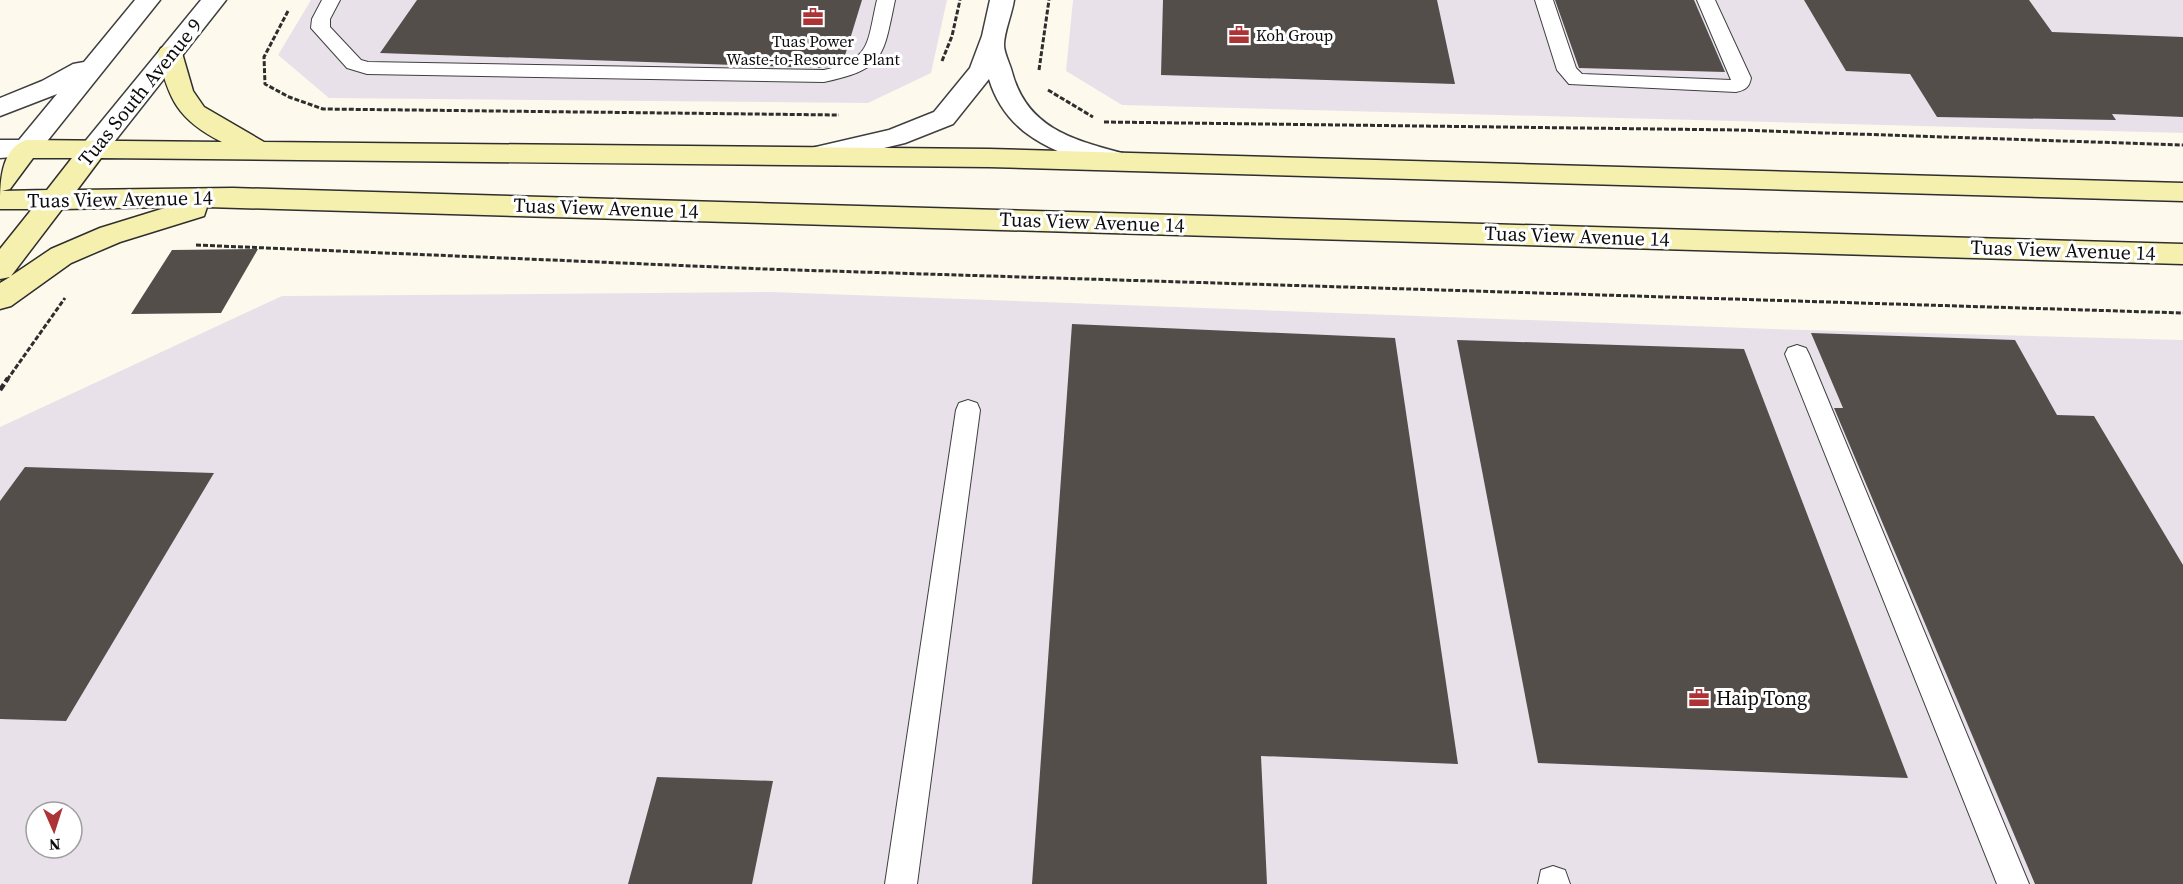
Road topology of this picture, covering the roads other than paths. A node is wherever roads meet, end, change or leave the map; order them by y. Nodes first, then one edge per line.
1 (148, 0) edge
2 (214, 0) edge
3 (331, 0) edge
4 (886, 0) edge
5 (1002, 0) edge
6 (1544, 0) edge
7 (1706, 0) edge
8 (993, 48) junction
9 (170, 53) junction
10 (102, 54) junction
11 (0, 108) edge
12 (13, 149) edge
13 (93, 150) junction
14 (262, 150) junction
15 (817, 155) junction
16 (1123, 162) junction
17 (0, 182) edge
18 (2183, 192) edge
19 (233, 197) junction
20 (0, 200) edge
21 (51, 201) junction
22 (2183, 254) edge
23 (0, 269) edge
24 (0, 298) edge
25 (1797, 354) dead end
26 (968, 410) dead end
27 (901, 884) edge
28 (2013, 884) edge

1 - 10 street
2 - 9 street, Tuas South Avenue 9
3 - 4 lane
5 - 8 street
6 - 7 lane
8 - 15 street
8 - 16 street
9 - 13 street, Tuas South Avenue 9
9 - 14 street
10 - 11 street
10 - 12 street
12 - 13 street
12 - 17 street
13 - 14 street
13 - 21 street, Tuas South Avenue 9
14 - 15 street
15 - 16 street
16 - 18 street
19 - 21 street, Tuas View Avenue 14
19 - 22 street, Tuas View Avenue 14
19 - 24 street
20 - 21 street, Tuas View Avenue 14
21 - 23 street, Tuas South Avenue 9
25 - 28 lane
26 - 27 lane

